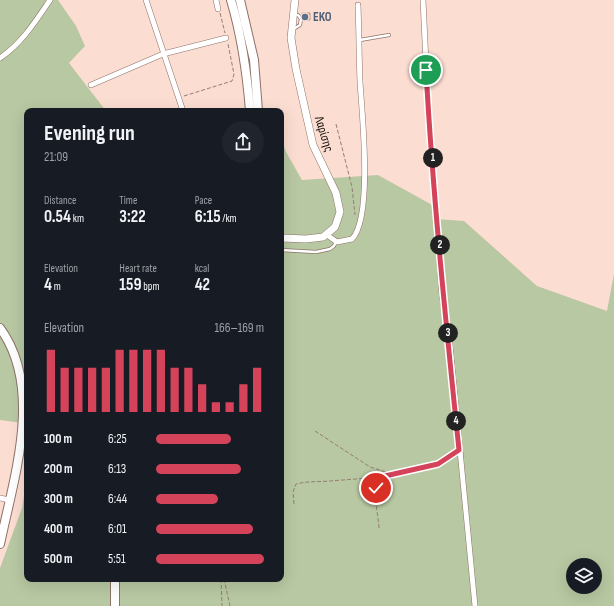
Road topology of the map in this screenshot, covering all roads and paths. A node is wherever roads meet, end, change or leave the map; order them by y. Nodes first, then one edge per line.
1 (50, 0) edge
2 (146, 0) edge
3 (216, 0) edge
4 (231, 0) edge
5 (240, 0) edge
6 (295, 0) edge
7 (423, 0) edge
8 (358, 5) dead end
9 (218, 9) joint
10 (298, 15) dead end
11 (296, 28) dead end
12 (389, 35) dead end
13 (226, 38) junction
14 (359, 40) junction
15 (163, 54) junction
16 (0, 58) edge
17 (91, 85) dead end
18 (178, 98) junction
19 (182, 108) edge
20 (250, 108) edge
21 (258, 108) edge
22 (336, 124) dead end
23 (355, 215) dead end
24 (284, 234) edge
25 (327, 235) junction
26 (284, 238) edge
27 (296, 238) junction
28 (336, 241) junction
29 (284, 250) edge
30 (0, 328) edge
31 (314, 431) dead end
32 (459, 450) junction
33 (392, 474) junction
34 (385, 476) junction
35 (0, 498) edge
36 (9, 500) junction
37 (294, 504) dead end
38 (379, 528) dead end
39 (0, 544) edge
40 (115, 582) edge
41 (221, 582) edge
42 (225, 582) edge
43 (115, 606) edge
44 (222, 606) edge
45 (230, 606) edge
46 (475, 606) edge

1 - 16 street
2 - 15 street
3 - 9 street
4 - 20 main road
5 - 21 main road
6 - 25 main road, Λαρίσης
7 - 32 street
8 - 14 street
9 - 13 path
10 - 11 lane
12 - 14 lane
13 - 15 street
13 - 18 path
14 - 28 street
15 - 17 street
15 - 18 street
18 - 19 street
22 - 23 path
24 - 27 main road
25 - 27 main road
25 - 28 street
26 - 27 main road
28 - 29 lane
30 - 36 main road
31 - 33 path
32 - 33 path
32 - 46 street
33 - 34 path
34 - 37 path
34 - 38 path
35 - 36 street
36 - 39 main road
40 - 43 main road
41 - 44 path
42 - 45 path

